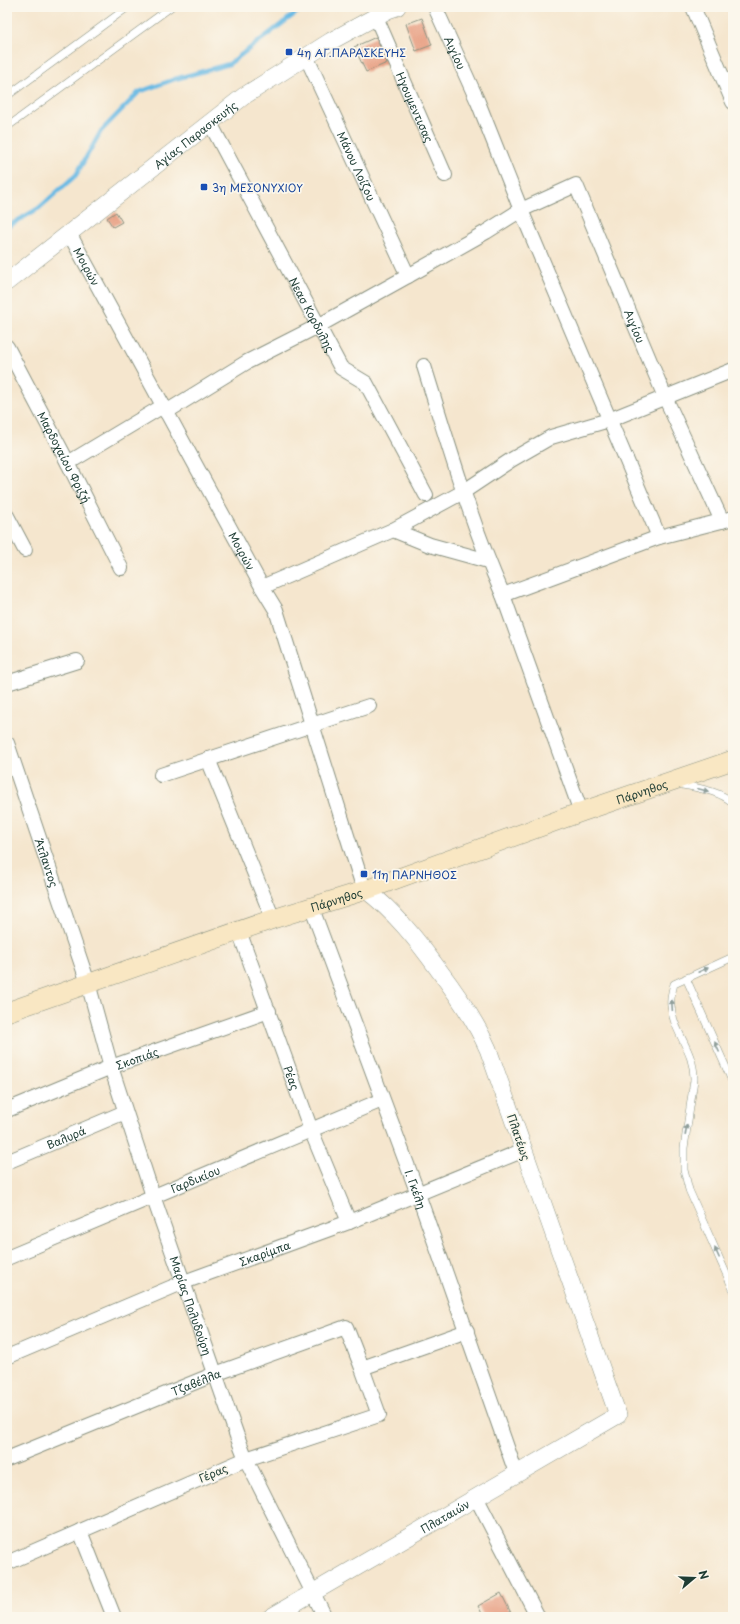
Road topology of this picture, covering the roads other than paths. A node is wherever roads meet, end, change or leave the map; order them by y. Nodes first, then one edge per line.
1 (128, 7) edge
2 (171, 7) edge
3 (397, 7) edge
4 (435, 7) edge
5 (694, 7) edge
6 (376, 16) junction
7 (306, 56) junction
8 (7, 96) edge
9 (733, 102) edge
10 (210, 124) junction
11 (7, 128) edge
12 (445, 175) dead end
13 (521, 210) junction
14 (69, 233) junction
15 (408, 276) junction
16 (7, 282) edge
17 (318, 326) junction
18 (7, 347) edge
19 (424, 366) dead end
20 (733, 370) edge
21 (665, 397) junction
22 (164, 409) junction
23 (610, 420) junction
24 (68, 463) junction
25 (463, 492) junction
26 (426, 495) dead end
27 (7, 516) edge
28 (727, 520) edge
29 (393, 530) junction
30 (659, 537) junction
31 (25, 550) dead end
32 (488, 561) junction
33 (121, 568) dead end
34 (262, 587) junction
35 (503, 595) junction
36 (77, 661) dead end
37 (7, 683) edge
38 (369, 706) dead end
39 (312, 725) junction
40 (7, 743) edge
41 (208, 759) junction
42 (733, 760) edge
43 (161, 775) dead end
44 (670, 782) junction
45 (733, 803) edge
46 (581, 812) junction
47 (366, 890) junction
48 (310, 906) junction
49 (273, 919) junction
50 (239, 931) junction
51 (733, 957) edge
52 (686, 978) junction
53 (88, 983) junction
54 (269, 1011) junction
55 (7, 1012) edge
56 (112, 1067) junction
57 (733, 1083) edge
58 (382, 1100) junction
59 (7, 1110) edge
60 (125, 1112) junction
61 (311, 1130) junction
62 (524, 1150) junction
63 (7, 1162) edge
64 (418, 1194) junction
65 (153, 1196) junction
66 (349, 1222) junction
67 (7, 1258) edge
68 (184, 1282) junction
69 (733, 1289) edge
70 (467, 1331) junction
71 (7, 1358) edge
72 (362, 1368) junction
73 (215, 1374) junction
74 (618, 1415) joint
75 (7, 1459) edge
76 (246, 1459) junction
77 (516, 1473) junction
78 (476, 1497) junction
79 (80, 1531) junction
80 (7, 1563) edge
81 (313, 1592) junction
82 (114, 1617) edge
83 (271, 1617) edge
84 (325, 1617) edge
85 (538, 1617) edge

1 - 8 lane
2 - 11 lane
3 - 6 street, Αγίας Παρασκευής
4 - 13 street, Αιγίου
5 - 9 street
6 - 7 street, Αγίας Παρασκευής
6 - 12 street, Ηγουμεντισας
7 - 10 street, Αγίας Παρασκευής
7 - 15 street, Μάνου Λοίζου
10 - 14 street, Αγίας Παρασκευής
10 - 17 street, Νεασ Κορδυλης
13 - 15 street
13 - 21 street, Αιγίου
13 - 23 street, Αιγίου
14 - 16 street, Αγίας Παρασκευής
14 - 22 street, Μοιρών
15 - 17 street
17 - 22 street
17 - 26 street, Νεασ Κορδυλης
18 - 24 street, Μαρδοχαίου Φριζή
19 - 25 street
20 - 21 street
21 - 23 street
21 - 28 street, Αιγίου
22 - 24 street
22 - 34 street, Μοιρών
23 - 25 street
23 - 30 street, Αιγίου
24 - 33 street, Μαρδοχαίου Φριζή
25 - 29 street
25 - 32 street
27 - 31 street
28 - 30 street
29 - 32 street
29 - 34 street
30 - 35 street
32 - 35 street
34 - 39 street, Μοιρών
35 - 46 street
36 - 37 street
38 - 39 street
39 - 41 street
39 - 47 street, Μοιρών
40 - 53 street, Άτλαντος
41 - 43 street
41 - 49 street
42 - 44 main road, Πάρνηθος
44 -> 45 lane
44 - 46 main road, Πάρνηθος
46 - 47 main road, Πάρνηθος
47 - 48 main road, Πάρνηθος
47 - 62 street, Πλατέως
48 - 49 main road, Πάρνηθος
48 - 58 street, Ι. Γκέλη
49 - 50 main road, Πάρνηθος
50 - 53 main road, Πάρνηθος
50 - 54 street, Ρέας
52 -> 51 lane
57 -> 52 lane
69 -> 52 lane
53 - 55 main road, Πάρνηθος
53 - 56 street, Μαρίας Πολυδούρη
54 - 56 street, Σκοπιάς
54 - 61 street, Ρέας
56 - 59 street, Σκοπιάς
56 - 60 street, Μαρίας Πολυδούρη
58 - 61 street, Γαρδικίου
58 - 64 street, Ι. Γκέλη
60 - 63 street, Βαλυρά
60 - 65 street, Μαρίας Πολυδούρη
61 - 65 street, Γαρδικίου
61 - 66 street, Ρέας
62 - 64 street, Σκαρίμπα
62 - 74 street, Πλατέως
64 - 66 street, Σκαρίμπα
64 - 70 street, Ι. Γκέλη
65 - 67 street, Γαρδικίου
65 - 68 street, Μαρίας Πολυδούρη
66 - 68 street, Σκαρίμπα
68 - 71 street, Σκαρίμπα
68 - 73 street, Μαρίας Πολυδούρη
70 - 72 street
70 - 77 street, Ι. Γκέλη
72 - 73 street, Τζαβέλλα
72 - 76 street, Γέρας
73 - 75 street, Τζαβέλλα
73 - 76 street, Μαρίας Πολυδούρη
74 - 77 street, Πλαταιών
76 - 79 street, Γέρας
76 - 81 street, Μαρίας Πολυδούρη
77 - 78 street, Πλαταιών
78 - 81 street, Πλαταιών
78 - 85 street
79 - 80 street, Γέρας
79 - 82 street
81 - 83 street, Πλαταιών
81 - 84 street, Μαρίας Πολυδούρη

